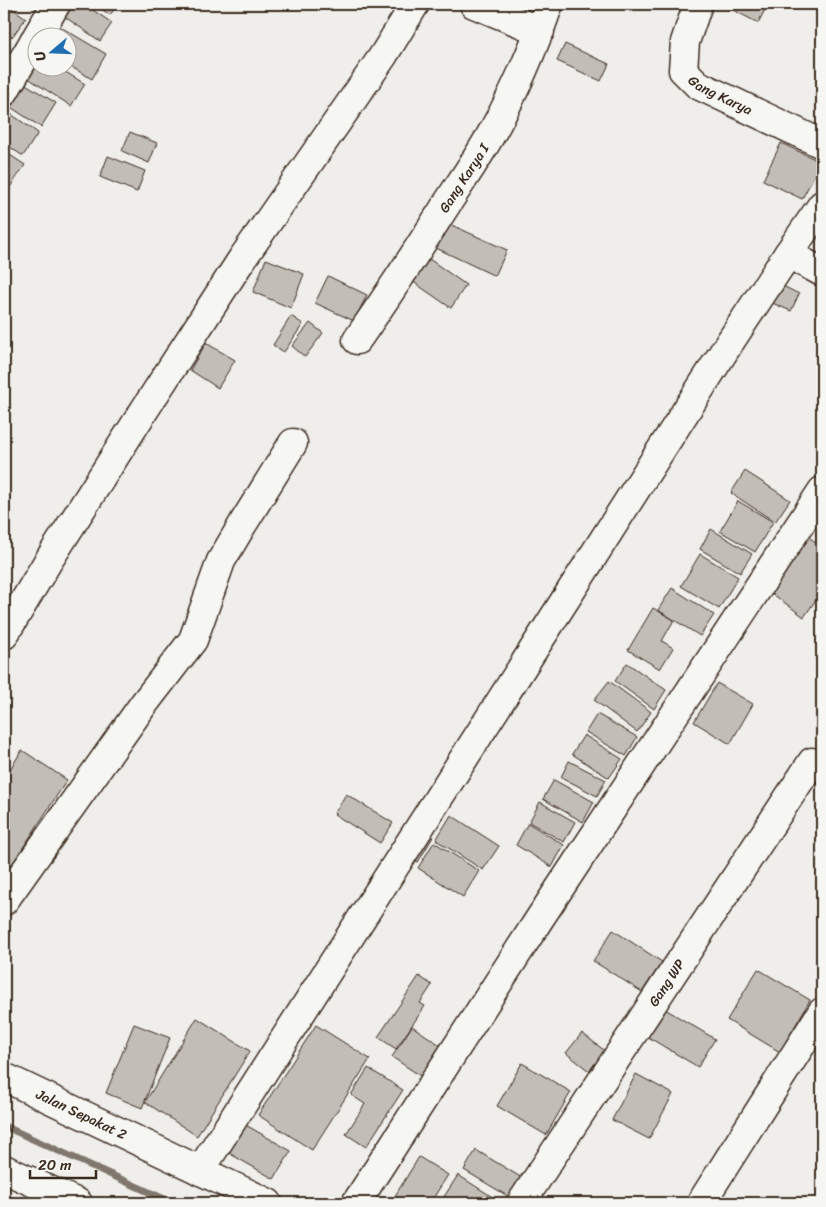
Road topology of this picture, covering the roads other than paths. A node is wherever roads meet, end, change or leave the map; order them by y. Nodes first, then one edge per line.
1 (56, 4) edge
2 (415, 4) edge
3 (474, 4) edge
4 (549, 4) edge
5 (698, 4) edge
6 (540, 31) junction
7 (4, 92) edge
8 (822, 144) edge
9 (822, 205) edge
10 (788, 254) junction
11 (822, 272) edge
12 (357, 340) dead end
13 (292, 443) dead end
14 (822, 491) edge
15 (4, 635) edge
16 (812, 762) dead end
17 (4, 901) edge
18 (822, 1012) edge
19 (4, 1077) edge
20 (4, 1169) edge
21 (200, 1171) junction
22 (78, 1203) edge
23 (268, 1203) edge
24 (356, 1203) edge
25 (522, 1203) edge
26 (701, 1203) edge

1 - 7 street
2 - 15 street
3 - 6 street
4 - 6 street, Gang Karya I
5 - 8 street, Gang Karya
6 - 12 street, Gang Karya I
9 - 10 street
10 - 11 street
10 - 21 street
13 - 17 street
14 - 24 street
16 - 25 street, Gang WP
18 - 26 street
19 - 21 street, Jalan Sepakat 2
20 - 22 street
21 - 23 street, Jalan Sepakat 2

